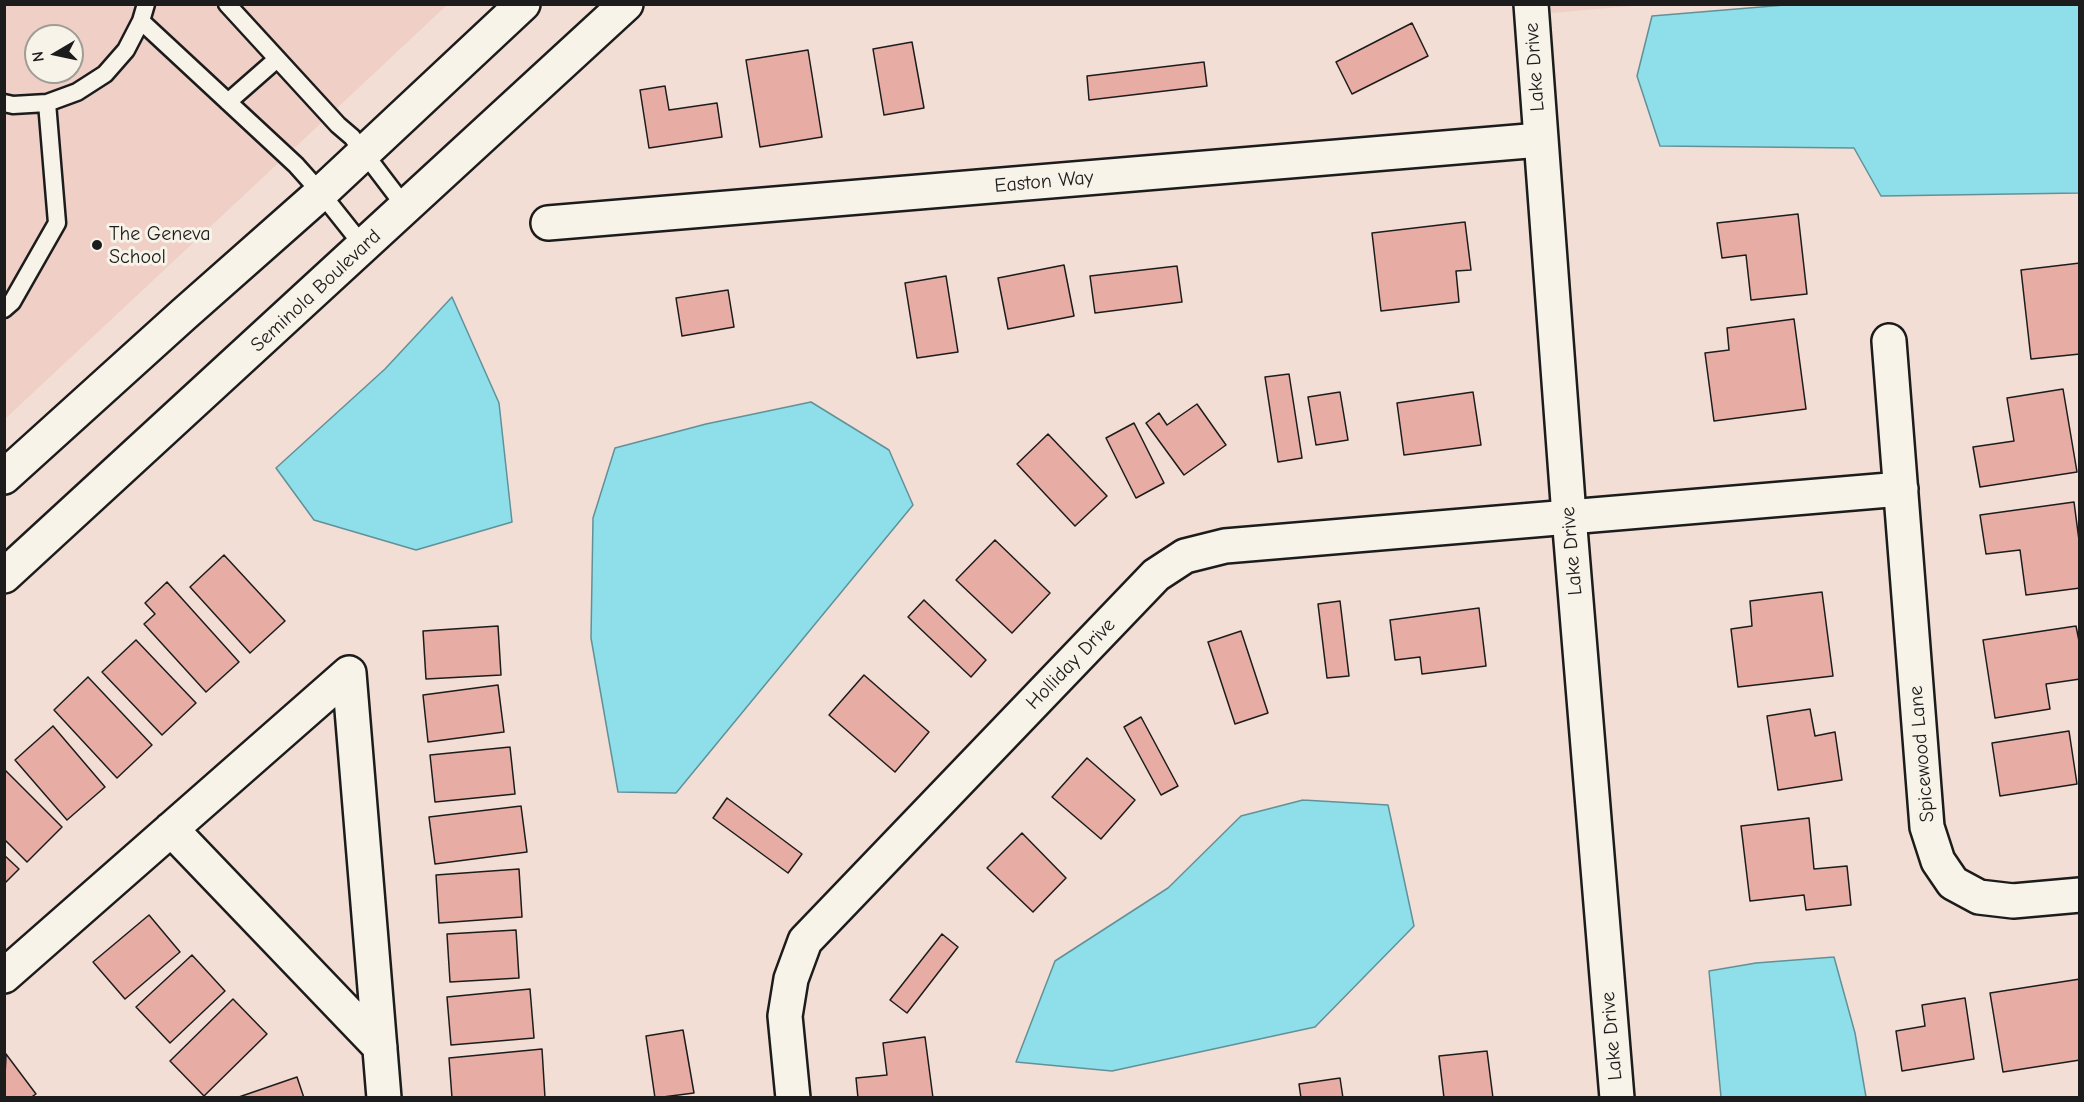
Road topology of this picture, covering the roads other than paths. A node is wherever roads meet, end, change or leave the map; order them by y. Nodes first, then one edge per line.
1 (146, 4) edge
2 (227, 4) edge
3 (524, 4) edge
4 (626, 4) edge
5 (1531, 4) edge
6 (141, 21) junction
7 (277, 59) junction
8 (47, 102) junction
9 (228, 102) junction
10 (4, 103) edge
11 (1540, 140) junction
12 (364, 152) junction
13 (321, 193) junction
14 (406, 208) junction
15 (548, 223) dead end
16 (364, 247) junction
17 (4, 309) edge
18 (1889, 342) dead end
19 (4, 477) edge
20 (1901, 489) junction
21 (1569, 516) junction
22 (4, 576) edge
23 (171, 829) junction
24 (2079, 895) edge
25 (4, 976) edge
26 (380, 1047) junction
27 (384, 1098) edge
28 (793, 1098) edge
29 (1617, 1098) edge

1 - 6 lane
2 - 7 lane
3 - 12 street
4 - 14 street, Seminola Boulevard
5 - 11 street, Lake Drive
6 - 8 lane
6 - 9 lane
7 - 9 lane
7 - 12 lane
8 - 10 lane
8 - 17 lane
9 - 13 lane
11 - 15 street, Easton Way
11 - 21 street, Lake Drive
12 - 13 street
12 - 14 lane
13 - 16 lane
13 - 19 street
14 - 16 street, Seminola Boulevard
16 - 22 street, Seminola Boulevard
18 - 20 street, Spicewood Lane
20 - 21 street
20 - 24 street, Spicewood Lane
21 - 28 street, Holliday Drive
21 - 29 street, Lake Drive
23 - 25 street
23 - 26 street
23 - 26 street
26 - 27 street

